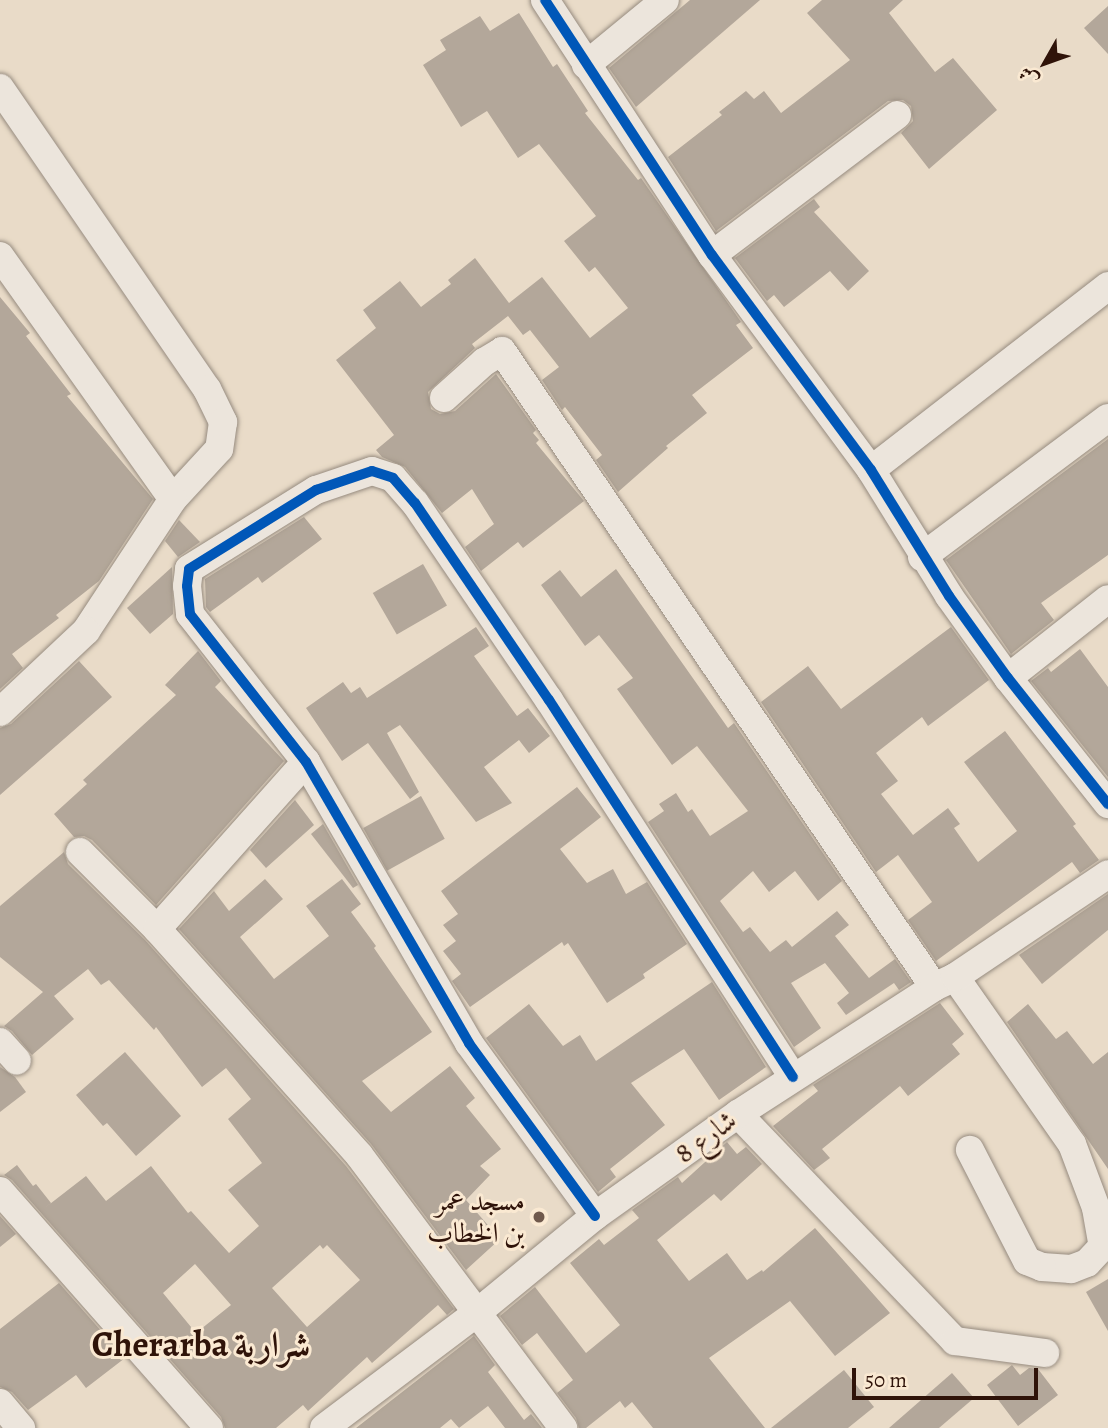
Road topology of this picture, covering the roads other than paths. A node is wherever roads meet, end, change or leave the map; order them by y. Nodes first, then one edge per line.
1 (545, 0) edge
2 (665, 0) edge
3 (586, 65) junction
4 (0, 88) edge
5 (897, 115) dead end
6 (712, 255) junction
7 (0, 256) edge
8 (1108, 285) edge
9 (444, 398) dead end
10 (1108, 418) edge
11 (871, 470) junction
12 (173, 499) junction
13 (922, 556) junction
14 (1108, 599) edge
15 (1008, 678) junction
16 (0, 712) edge
17 (306, 762) junction
18 (1108, 804) edge
19 (80, 852) dead end
20 (1108, 874) edge
21 (157, 929) junction
22 (944, 982) junction
23 (793, 1077) junction
24 (738, 1114) junction
25 (970, 1150) dead end
26 (0, 1191) edge
27 (595, 1216) junction
28 (478, 1312) junction
29 (1045, 1353) dead end
30 (0, 1403) edge
31 (334, 1425) edge
32 (21, 1428) edge
33 (209, 1428) edge
34 (564, 1428) edge

1 - 3 street
2 - 3 street
3 - 6 street
4 - 12 street
5 - 6 street
6 - 11 street
7 - 12 street
8 - 11 street
9 - 22 street
10 - 13 street
11 - 13 street
12 - 16 street
13 - 15 street
14 - 15 street
15 - 18 street
17 - 21 street
17 - 23 street
17 - 27 street
19 - 21 street
20 - 22 street, شارع 8
21 - 28 street
22 - 23 street, شارع 8
22 - 25 street
23 - 24 street, شارع 8
24 - 27 street, شارع 8
24 - 29 street
26 - 33 street
27 - 28 street, شارع 8
28 - 31 street, شارع 8
28 - 34 street
30 - 32 street

